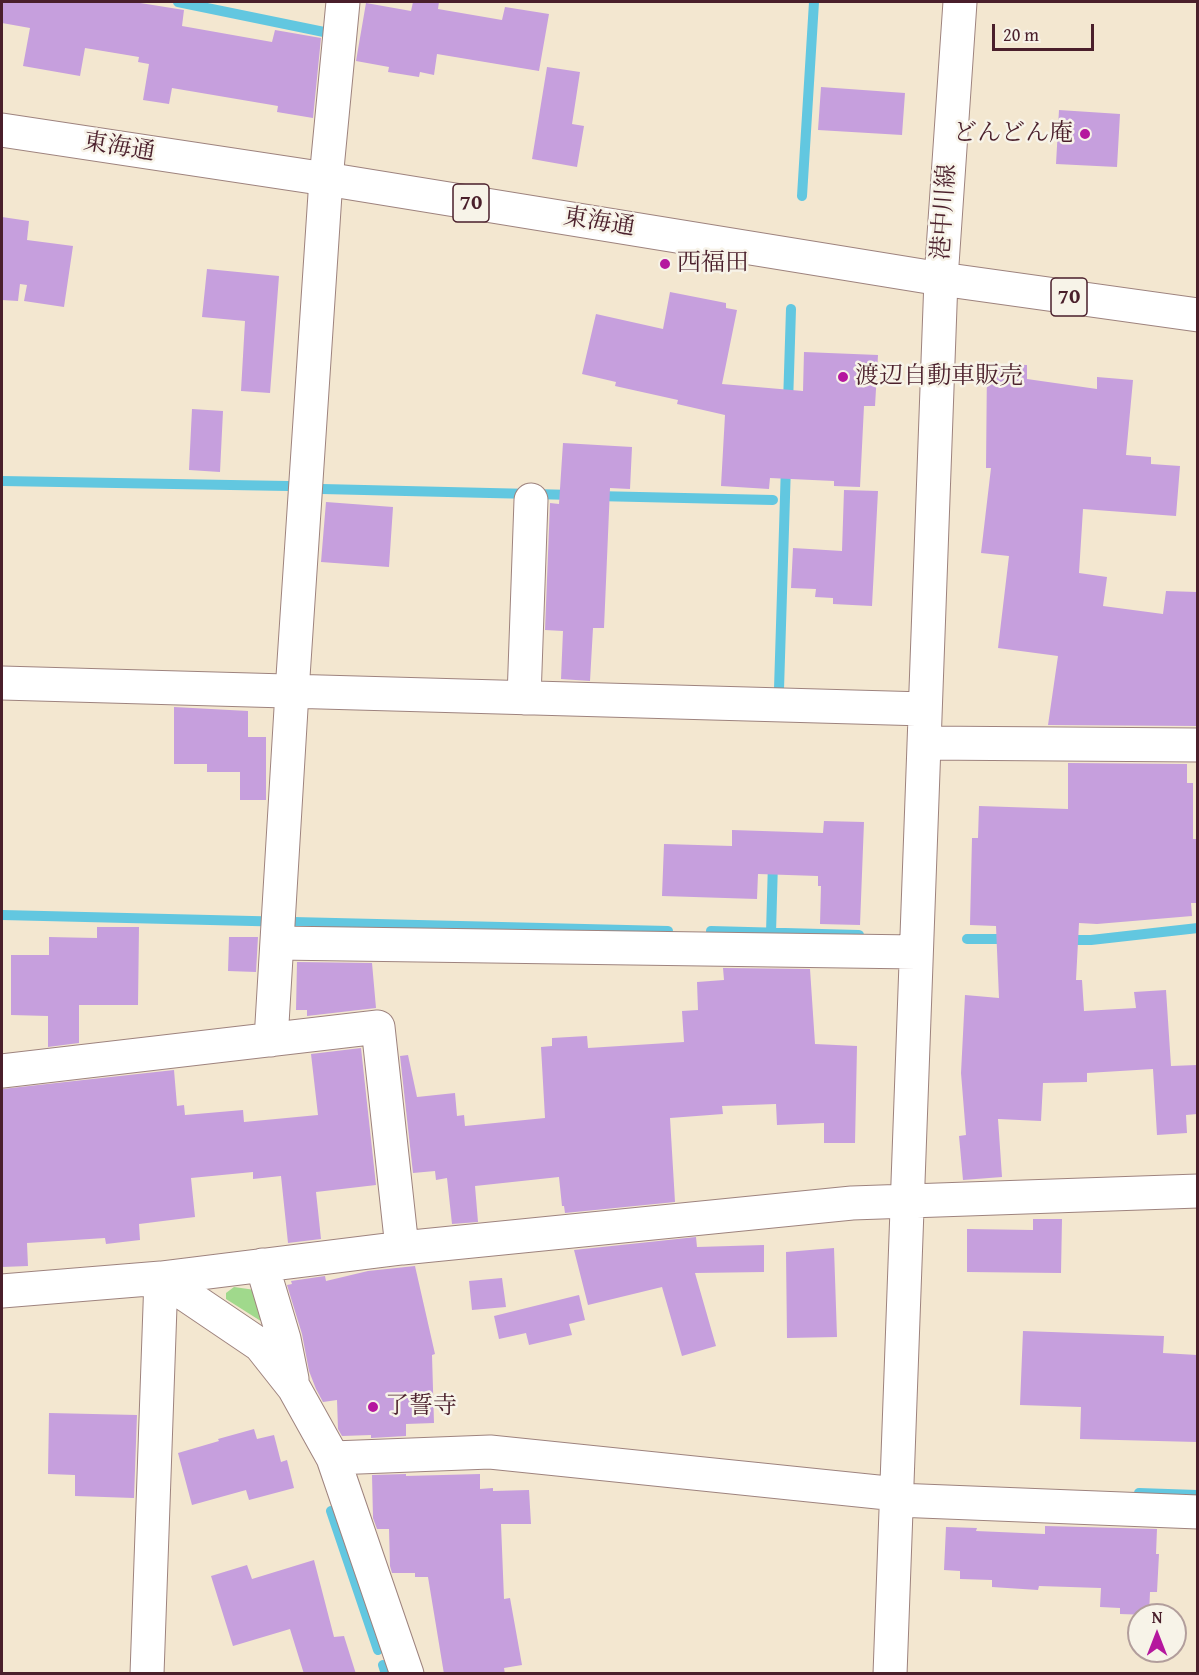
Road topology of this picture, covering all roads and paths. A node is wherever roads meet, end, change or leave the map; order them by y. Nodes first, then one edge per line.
1 (343, 2) edge
2 (960, 2) edge
3 (2, 130) edge
4 (326, 179) junction
5 (941, 279) junction
6 (1197, 315) edge
7 (531, 500) dead end
8 (2, 683) edge
9 (292, 692) junction
10 (524, 698) junction
11 (925, 710) junction
12 (924, 743) junction
13 (1197, 745) edge
14 (278, 928) junction
15 (916, 952) junction
16 (271, 1040) junction
17 (2, 1071) edge
18 (1197, 1191) edge
19 (907, 1202) junction
20 (402, 1248) junction
21 (262, 1265) junction
22 (161, 1278) junction
23 (2, 1291) edge
24 (294, 1388) junction
25 (333, 1458) junction
26 (896, 1497) junction
27 (1197, 1512) edge
28 (147, 1674) edge
29 (407, 1674) edge
30 (890, 1674) edge

1 - 4 street
2 - 5 street, 港中川線
3 - 4 street, 東海通 / 70
4 - 5 street, 東海通 / 70
4 - 9 street
5 - 6 street, 東海通 / 70
5 - 11 street, 港中川線
7 - 10 street
8 - 9 street
9 - 10 street
9 - 14 street
10 - 11 street
11 - 12 street, 港中川線
12 - 13 street
12 - 15 street, 港中川線
14 - 15 street
14 - 16 street
15 - 19 street, 港中川線
16 - 17 street
16 - 20 street
18 - 19 street
19 - 20 street
19 - 26 street, 港中川線
20 - 21 street
21 - 22 street
21 - 24 street
22 - 23 street
22 - 24 street
22 - 28 street
24 - 25 street
25 - 26 street
25 - 29 street
26 - 27 street
26 - 30 street, 港中川線

